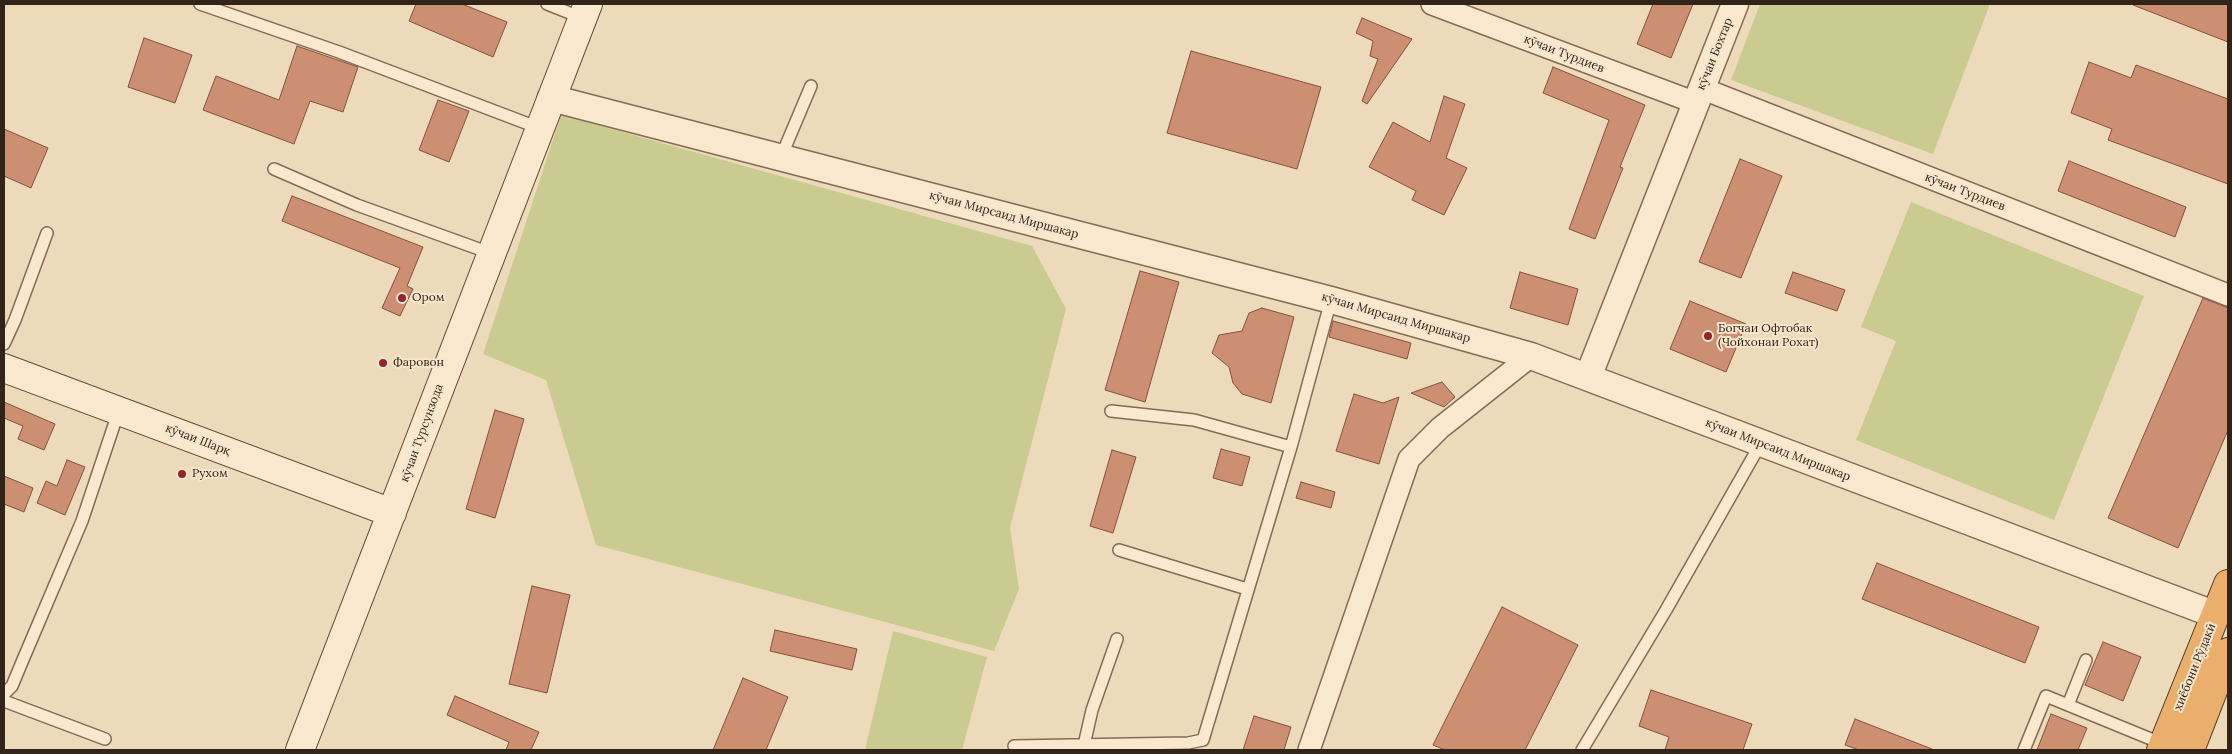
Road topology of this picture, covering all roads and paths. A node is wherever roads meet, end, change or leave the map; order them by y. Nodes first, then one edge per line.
1 (200, 4) edge
2 (547, 4) edge
3 (1432, 4) edge
4 (1735, 4) edge
5 (585, 11) edge
6 (811, 86) dead end
7 (1699, 96) junction
8 (551, 98) junction
9 (539, 128) junction
10 (781, 157) junction
11 (274, 170) dead end
12 (47, 233) dead end
13 (490, 253) junction
14 (2228, 295) edge
15 (1331, 300) junction
16 (4, 344) edge
17 (1531, 356) junction
18 (4, 368) edge
19 (1588, 377) junction
20 (120, 410) junction
21 (1111, 411) dead end
22 (1761, 443) junction
23 (1290, 447) junction
24 (392, 513) junction
25 (1119, 550) dead end
26 (2228, 584) edge
27 (1247, 589) junction
28 (2216, 616) junction
29 (1117, 639) dead end
30 (2228, 652) edge
31 (2086, 660) dead end
32 (4, 694) edge
33 (4, 701) edge
34 (2068, 705) junction
35 (105, 739) dead end
36 (1084, 744) junction
37 (1014, 746) dead end
38 (2162, 747) edge
39 (300, 750) edge
40 (1309, 750) edge
41 (1582, 750) edge
42 (2024, 750) edge
43 (2190, 750) edge

1 - 9 lane
2 - 5 lane
3 - 7 street, кӯчаи Турдиев
4 - 7 street, кӯчаи Бохтар
5 - 8 main road, кӯчаи Турсунзода
6 - 10 lane
7 - 14 street, кӯчаи Турдиев
7 - 19 street, кӯчаи Бохтар
8 - 9 main road, кӯчаи Турсунзода
8 - 10 street, кӯчаи Мирсаид Миршакар
9 - 13 main road, кӯчаи Турсунзода
10 - 15 street, кӯчаи Мирсаид Миршакар
11 - 13 lane
12 - 16 lane
13 - 24 main road, кӯчаи Турсунзода
15 - 17 street, кӯчаи Мирсаид Миршакар
15 - 23 lane
17 - 19 street, кӯчаи Мирсаид Миршакар
17 - 40 street
18 - 20 main road, кӯчаи Шарқ
19 - 22 street, кӯчаи Мирсаид Миршакар
20 - 24 main road, кӯчаи Шарқ
20 - 32 lane
21 - 23 lane
22 - 28 street, кӯчаи Мирсаид Миршакар
22 - 41 lane
23 - 27 lane
24 - 39 main road, кӯчаи Турсунзода
25 - 27 lane
26 - 28 highway, хиёбони Рӯдакӣ
27 - 36 lane
28 - 38 highway, хиёбони Рӯдакӣ
29 - 36 lane
30 - 43 highway
31 - 34 lane
33 - 35 lane
34 - 38 lane
34 - 42 lane
36 - 37 lane

